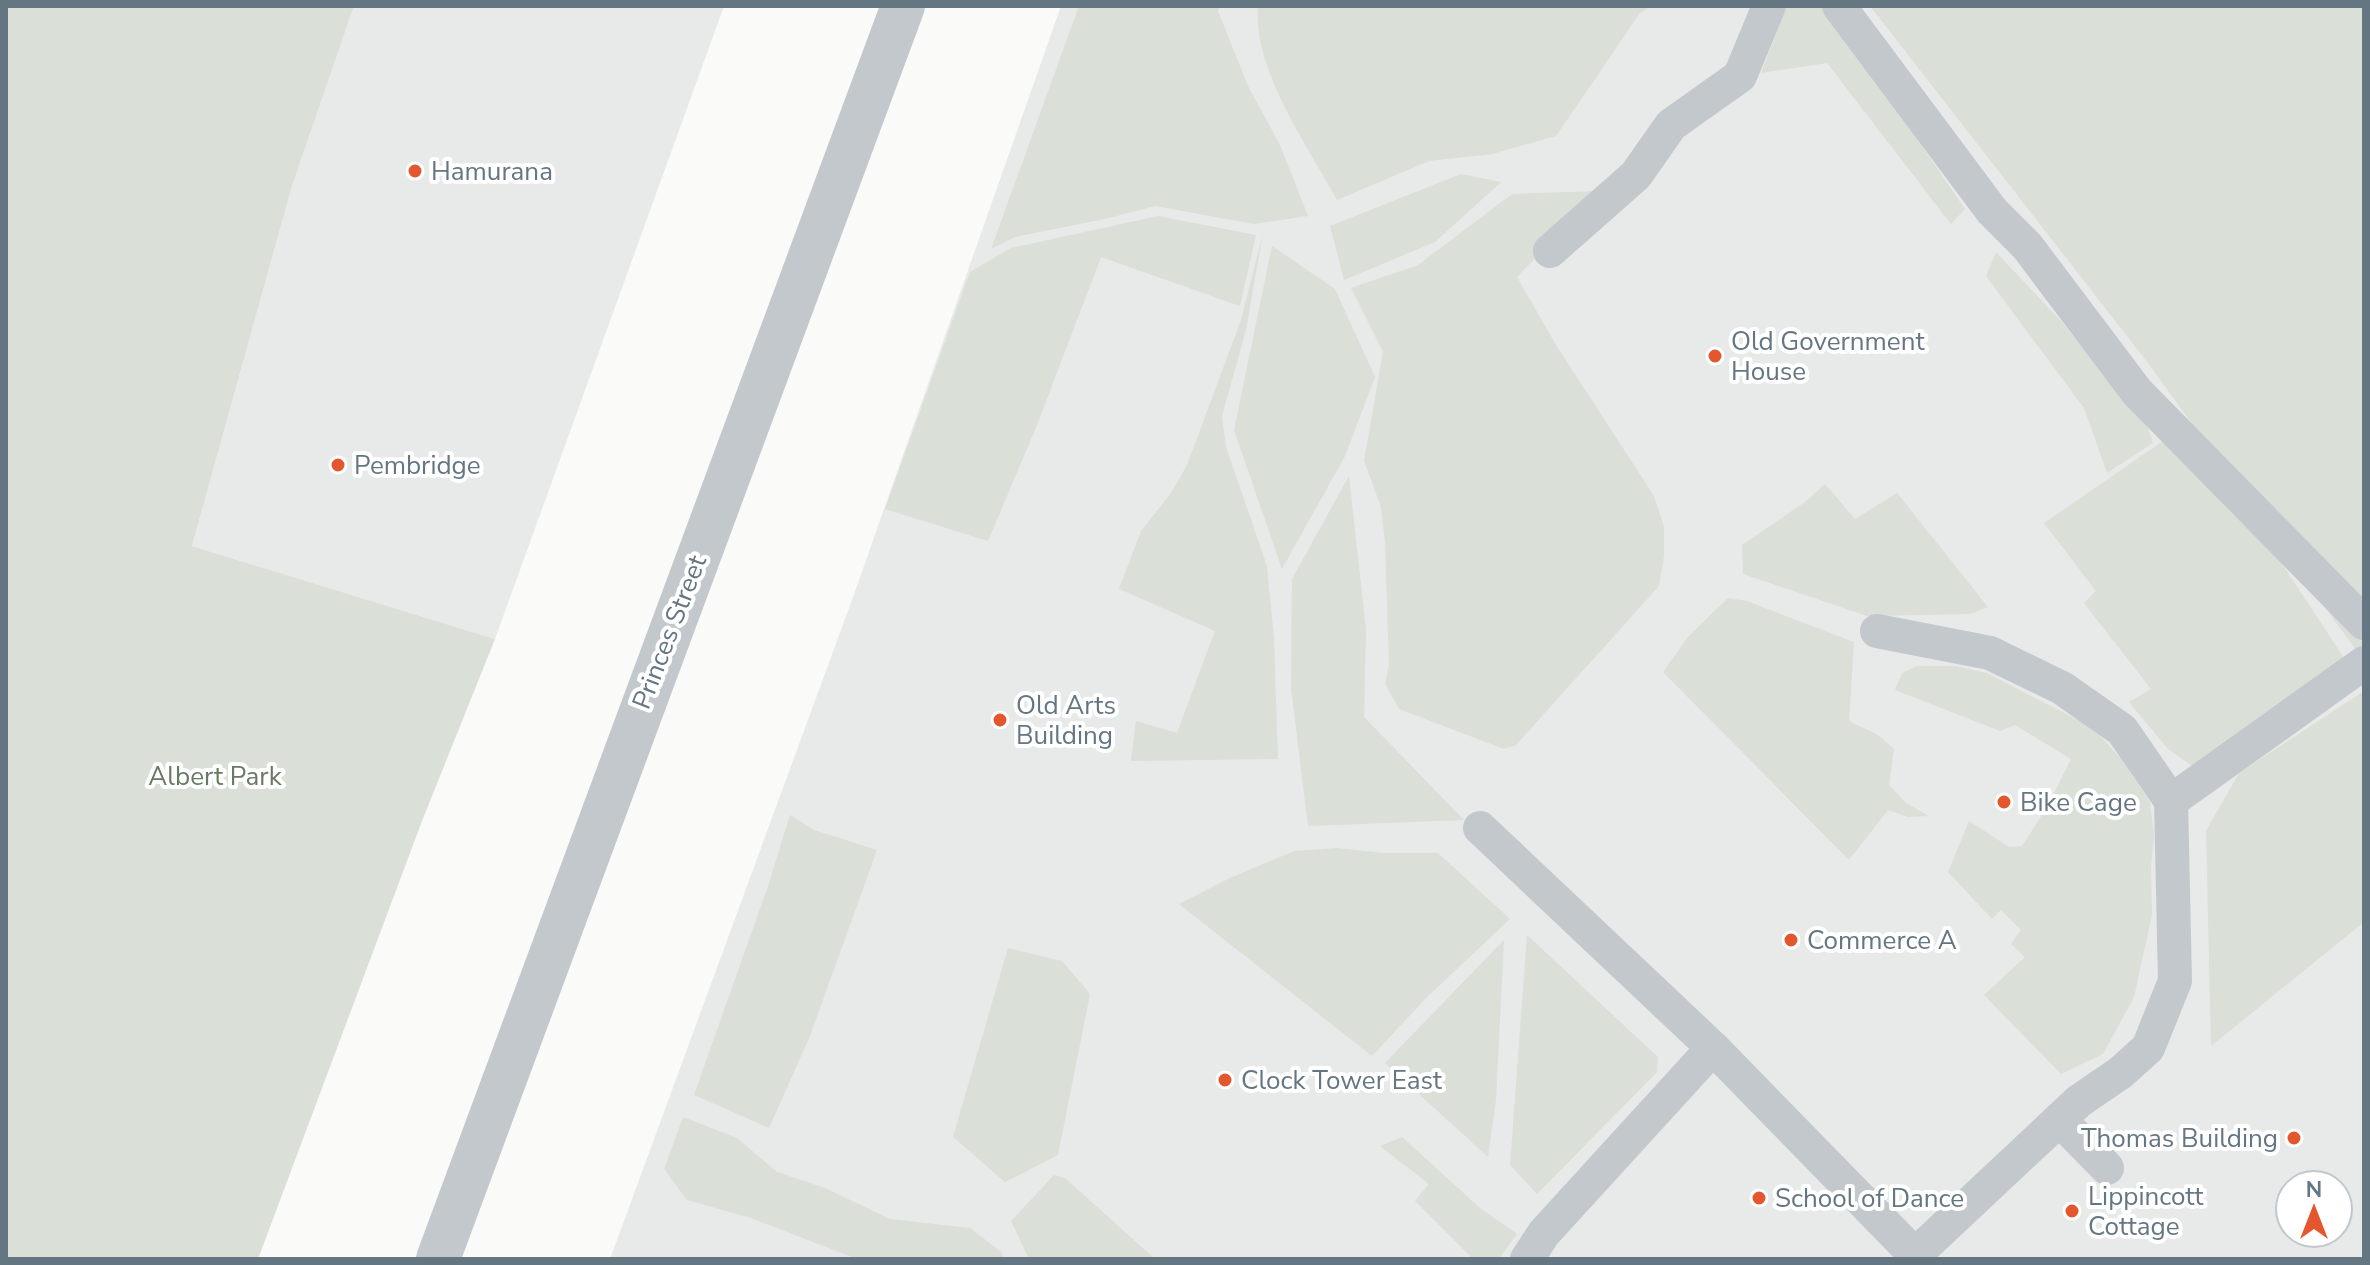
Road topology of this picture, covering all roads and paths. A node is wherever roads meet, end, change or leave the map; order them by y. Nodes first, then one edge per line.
1 (903, 6) edge
2 (1769, 6) edge
3 (1839, 6) edge
4 (1550, 251) dead end
5 (2364, 623) edge
6 (1877, 631) dead end
7 (2364, 663) edge
8 (2171, 801) junction
9 (1480, 828) dead end
10 (1713, 1048) junction
11 (2060, 1120) junction
12 (2107, 1168) dead end
13 (1918, 1256) edge
14 (438, 1259) edge
15 (1527, 1259) edge

1 - 14 street, Princes Street
2 - 4 lane
3 - 5 lane
6 - 8 lane
7 - 8 lane
8 - 11 lane
9 - 10 lane
10 - 13 lane
10 - 15 lane
11 - 12 lane
11 - 13 lane

